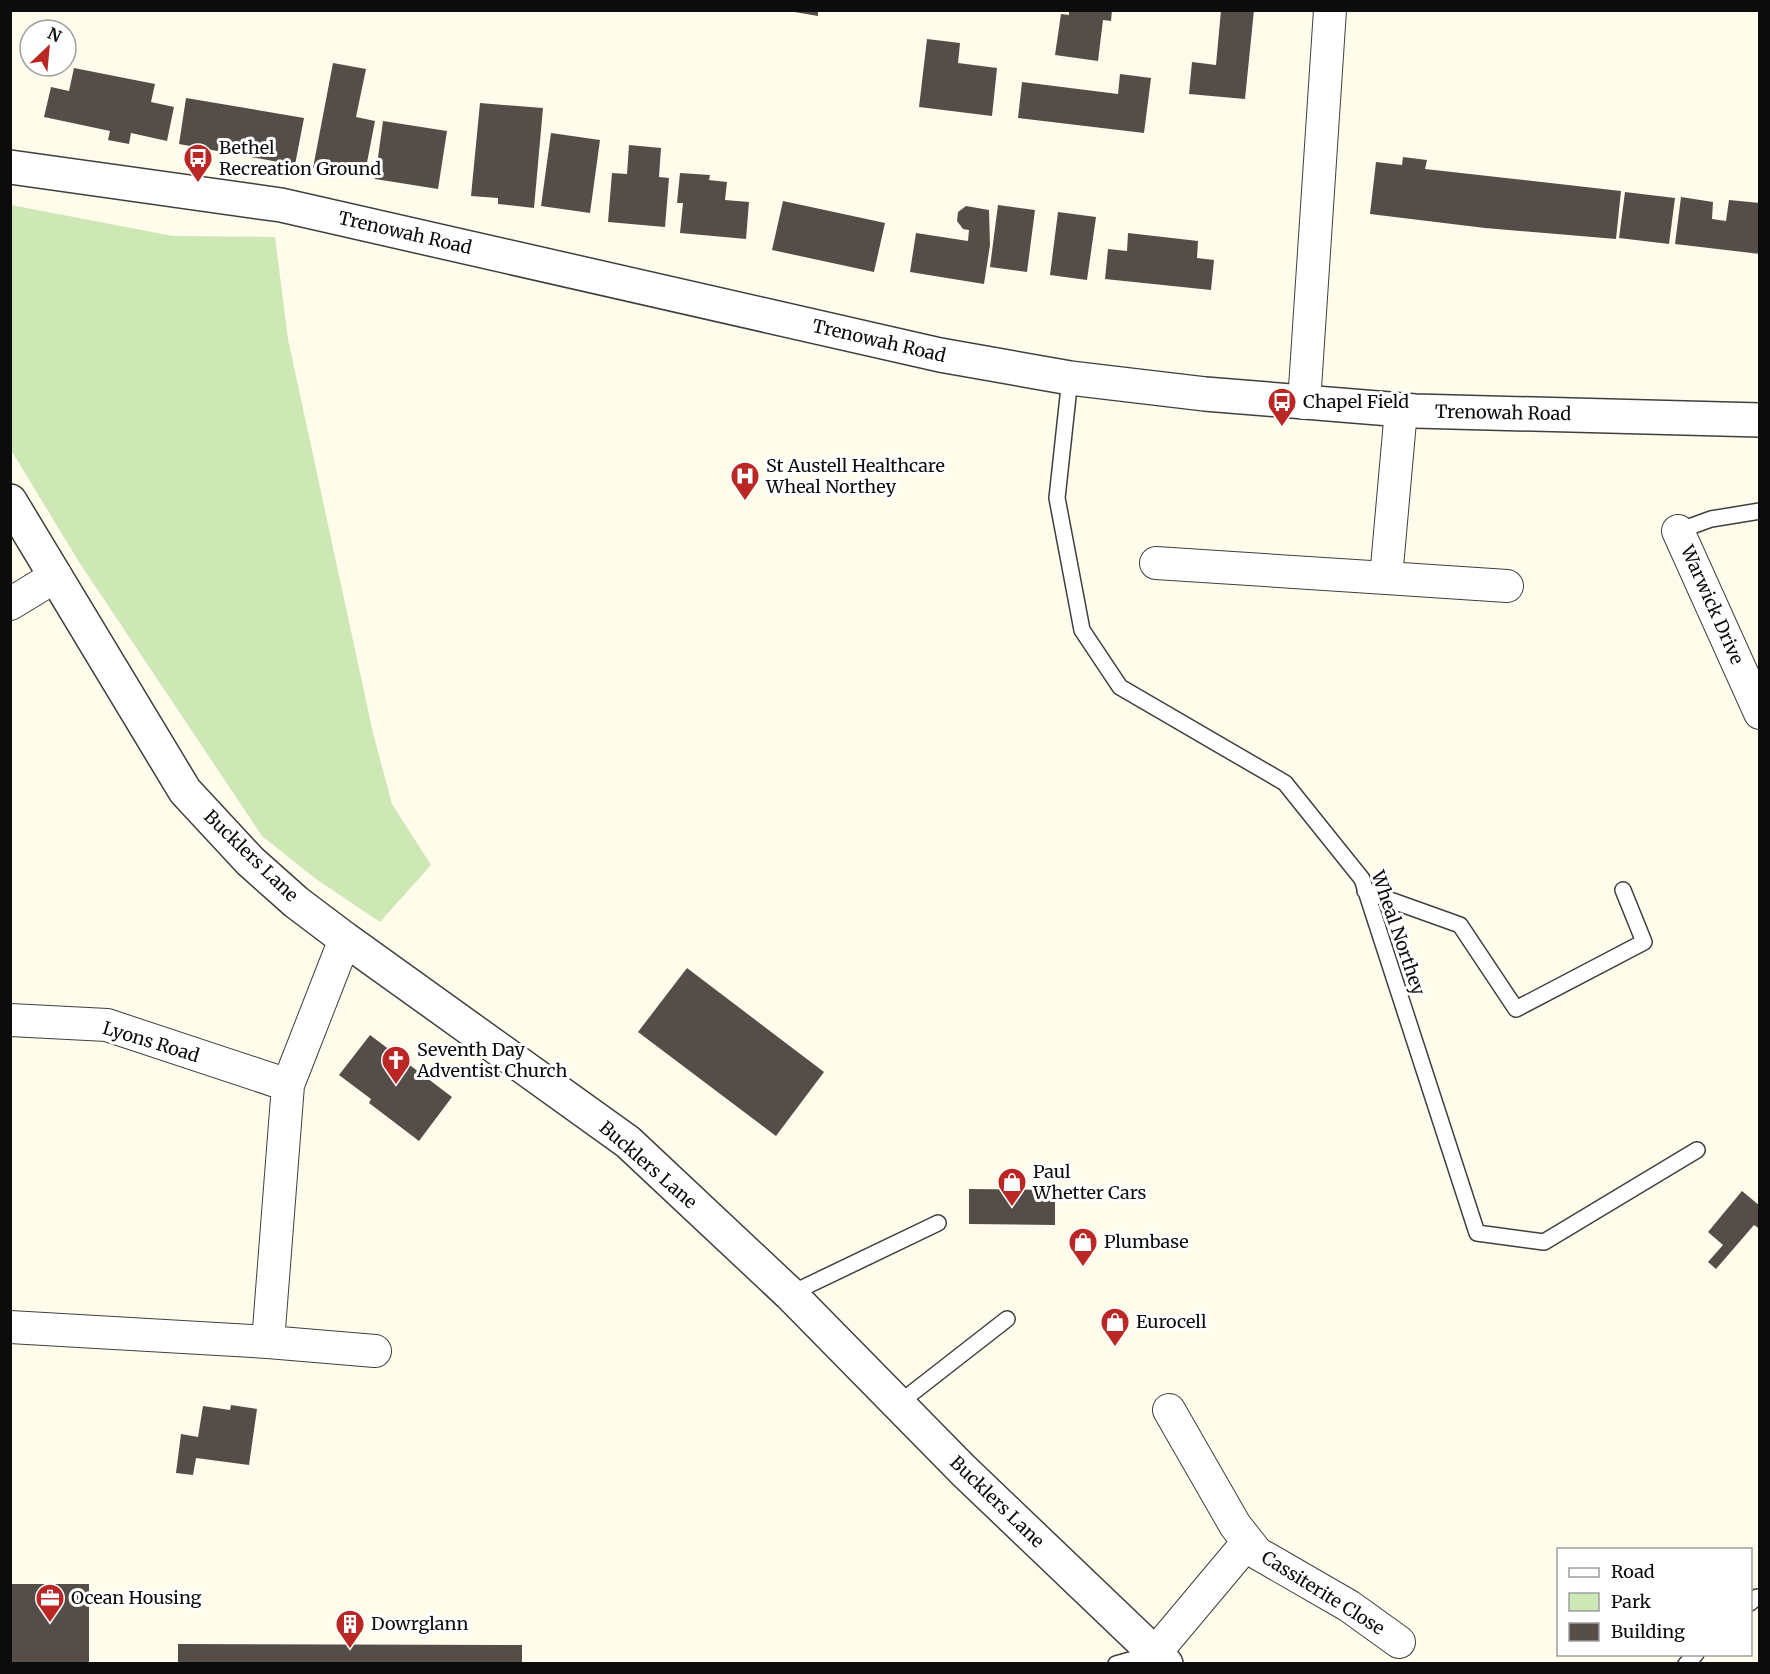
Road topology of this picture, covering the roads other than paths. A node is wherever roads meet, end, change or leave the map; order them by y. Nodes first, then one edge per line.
1 (1330, 10) edge
2 (10, 167) edge
3 (1070, 378) junction
4 (1304, 403) junction
5 (1401, 410) junction
6 (1760, 420) edge
7 (10, 501) edge
8 (1760, 511) edge
9 (1678, 531) joint
10 (1156, 563) dead end
11 (56, 576) junction
12 (1386, 578) junction
13 (1507, 586) dead end
14 (10, 604) edge
15 (1760, 713) edge
16 (1623, 890) dead end
17 (1365, 891) junction
18 (345, 939) junction
19 (10, 1020) edge
20 (288, 1085) junction
21 (1697, 1150) dead end
22 (938, 1223) dead end
23 (790, 1294) junction
24 (1007, 1319) dead end
25 (10, 1327) edge
26 (268, 1342) junction
27 (375, 1351) dead end
28 (898, 1404) junction
29 (1169, 1410) dead end
30 (1248, 1542) junction
31 (1399, 1642) dead end
32 (1161, 1658) edge
33 (1116, 1664) edge

1 - 4 street
2 - 3 street, Trenowah Road
3 - 4 street, Trenowah Road
3 - 17 lane, Wheal Northey
4 - 5 street, Trenowah Road
5 - 6 street, Trenowah Road
5 - 12 street
7 - 11 street, Bucklers Lane
8 - 9 lane
9 - 15 street, Warwick Drive
10 - 12 street
11 - 14 street
11 - 18 street, Bucklers Lane
12 - 13 street
16 - 17 lane
17 - 21 lane, Wheal Northey
18 - 20 street
18 - 23 street, Bucklers Lane
19 - 20 street, Lyons Road
20 - 26 street
22 - 23 lane
23 - 28 street, Bucklers Lane
24 - 28 lane
25 - 26 street
26 - 27 street
28 - 32 street, Bucklers Lane
29 - 30 street, Cassiterite Close
30 - 31 street, Cassiterite Close
30 - 32 street, Cassiterite Close
32 - 33 lane

